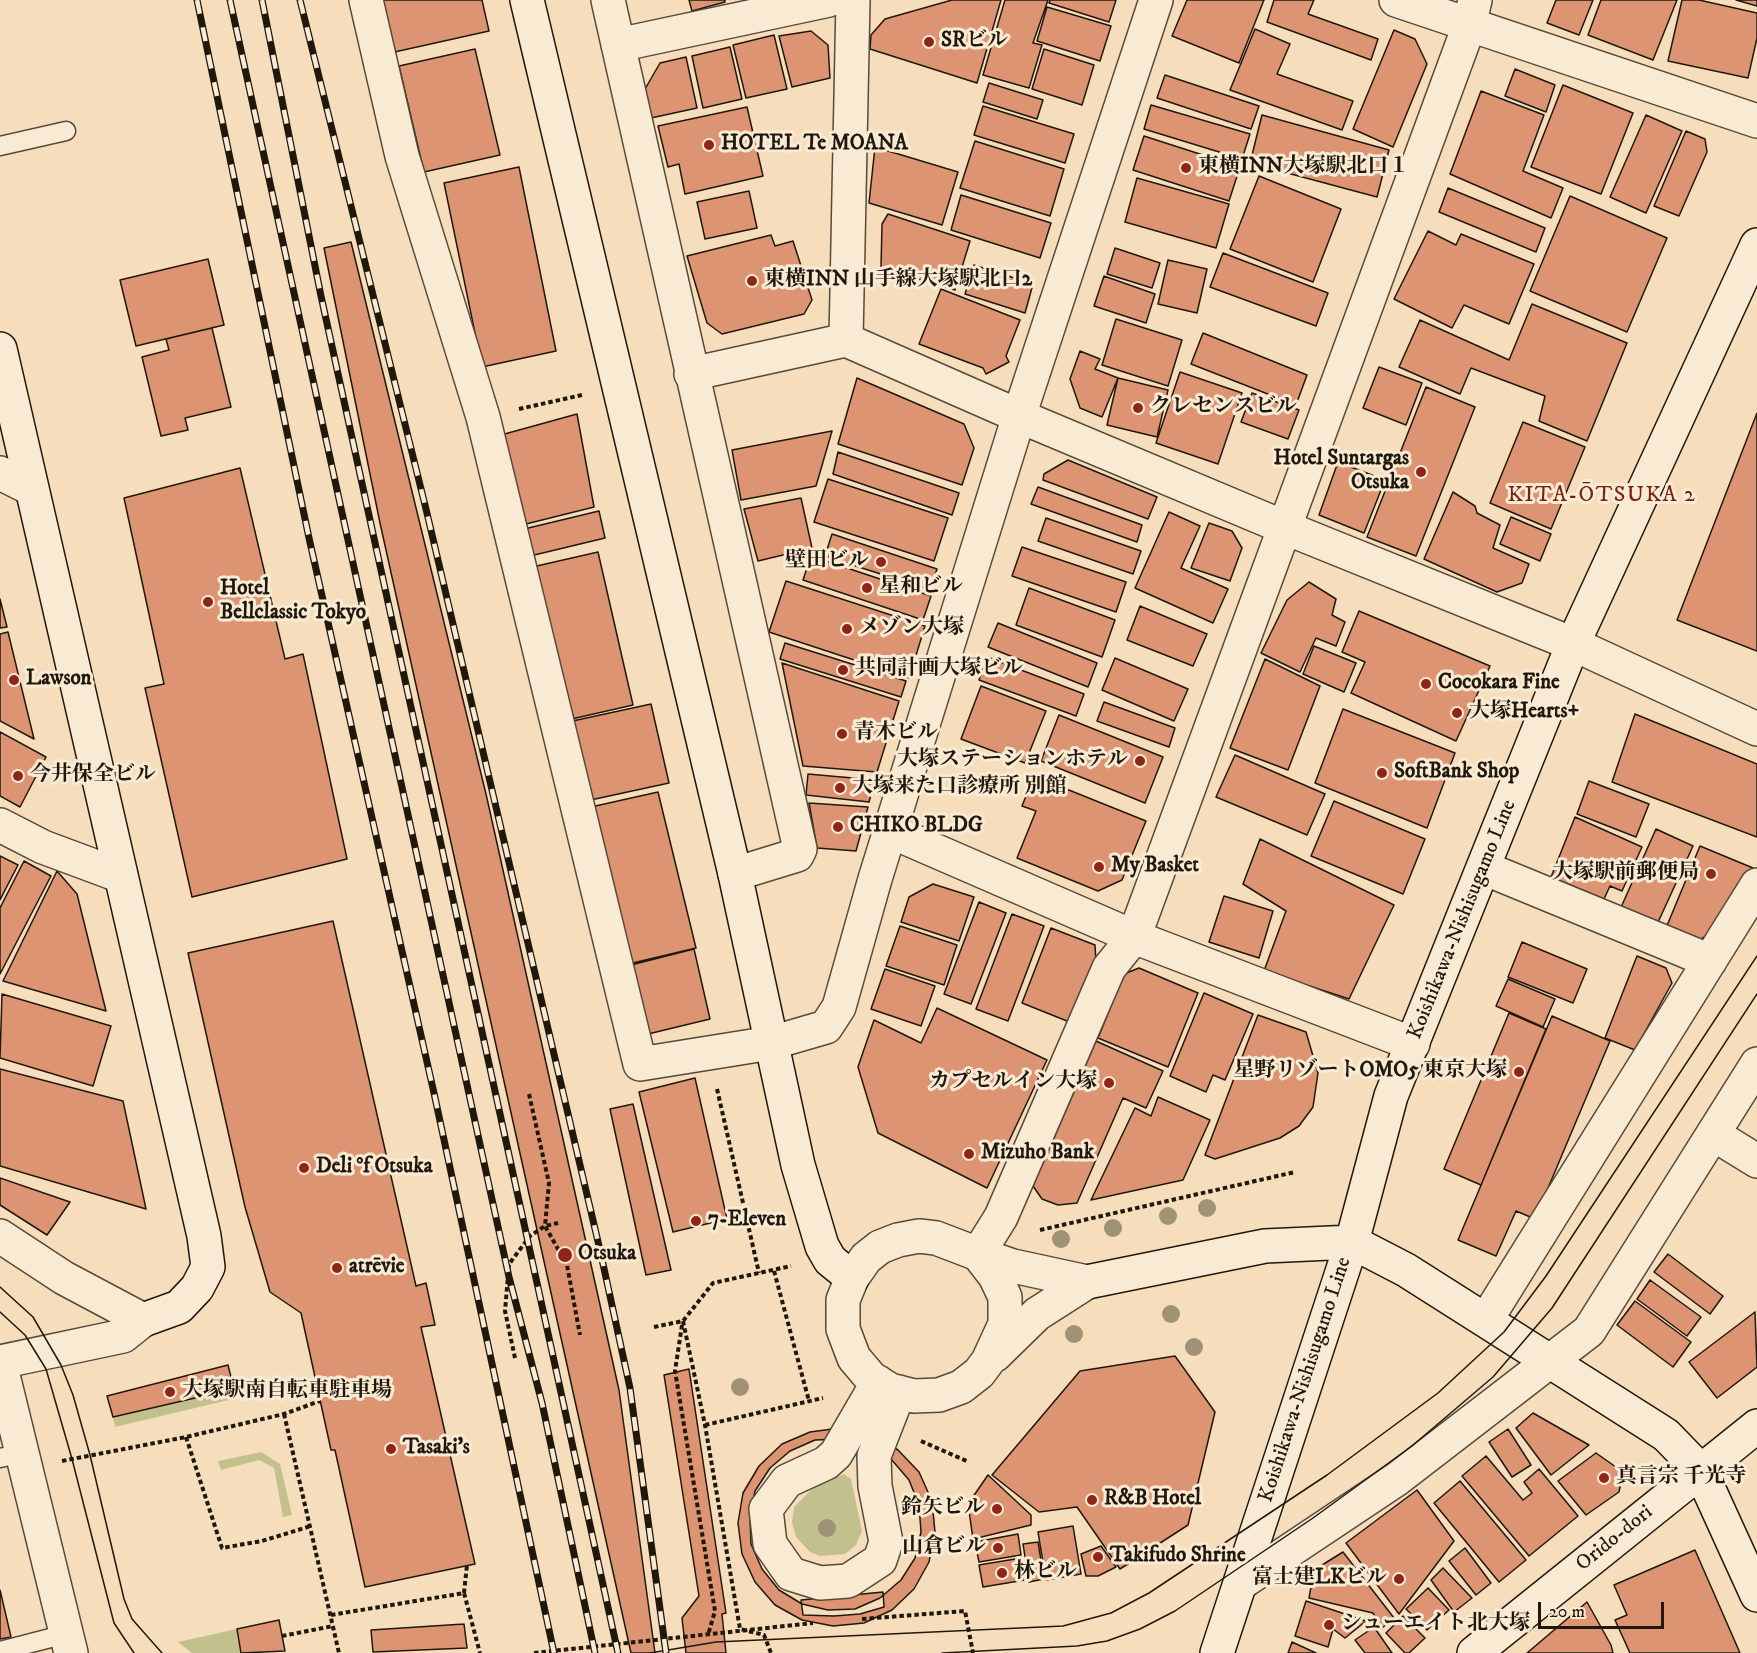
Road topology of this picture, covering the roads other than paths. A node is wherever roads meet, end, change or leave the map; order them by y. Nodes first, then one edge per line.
1 (366, 0) edge
2 (527, 0) edge
3 (608, 0) edge
4 (829, 0) edge
5 (853, 0) edge
6 (1156, 0) edge
7 (1396, 0) edge
8 (1472, 13) edge
9 (618, 45) junction
10 (1757, 121) edge
11 (66, 131) dead end
12 (0, 146) edge
13 (1757, 244) edge
14 (846, 340) junction
15 (0, 349) edge
16 (692, 374) junction
17 (1019, 416) junction
18 (0, 473) edge
19 (30, 488) junction
20 (1286, 528) junction
21 (1573, 644) junction
22 (1757, 729) edge
23 (0, 825) edge
24 (890, 831) junction
25 (1484, 868) junction
26 (735, 874) junction
27 (121, 876) junction
28 (1757, 885) edge
29 (1134, 937) junction
30 (1710, 961) junction
31 (771, 1043) junction
32 (1413, 1044) junction
33 (1757, 1064) edge
34 (1713, 1134) junction
35 (1757, 1161) edge
36 (0, 1236) edge
37 (1352, 1242) junction
38 (978, 1254) junction
39 (852, 1278) junction
40 (1087, 1282) junction
41 (143, 1320) junction
42 (1486, 1320) junction
43 (988, 1361) junction
44 (1550, 1361) junction
45 (0, 1363) edge
46 (889, 1387) junction
47 (1752, 1436) edge
48 (11, 1455) edge
49 (1700, 1470) junction
50 (1241, 1583) junction
51 (1757, 1595) edge
52 (68, 1644) edge
53 (0, 1651) edge
54 (1217, 1653) edge
55 (1474, 1653) edge

1 - 31 street
2 - 26 street
3 - 9 street
4 - 9 street
5 - 14 street
6 - 17 street
7 - 8 street
8 - 10 street
8 - 20 street
9 - 16 street
11 - 12 lane
13 - 21 street, Koishikawa-Nishisugamo Line
14 - 16 street
14 - 17 street
15 - 19 street
16 - 26 street
17 - 20 street
17 - 24 street
18 - 19 street
19 - 27 street
20 - 21 street
20 - 29 street
21 - 22 street
21 - 25 street, Koishikawa-Nishisugamo Line
23 - 27 street
24 - 29 street
24 - 31 street
25 - 30 street
25 - 32 street, Koishikawa-Nishisugamo Line
26 - 31 street
27 - 41 street
28 - 30 street
29 - 32 street
29 - 38 street
30 - 42 street
31 - 39 street
32 - 37 street, Koishikawa-Nishisugamo Line
33 - 34 street
34 - 35 street
34 - 44 street
36 - 41 street
37 - 40 street
37 - 42 street
37 - 50 street, Koishikawa-Nishisugamo Line
38 - 39 street
38 - 40 street
38 - 43 street
39 - 46 street
40 - 43 street
41 - 45 street
42 - 44 street
43 - 46 street
44 - 49 street
44 - 50 street
45 - 48 street
46 - 46 street
47 - 49 street, Orido-dori
48 - 52 street
49 - 51 street
49 - 55 street, Orido-dori
50 - 54 street, Koishikawa-Nishisugamo Line
52 - 53 lane

